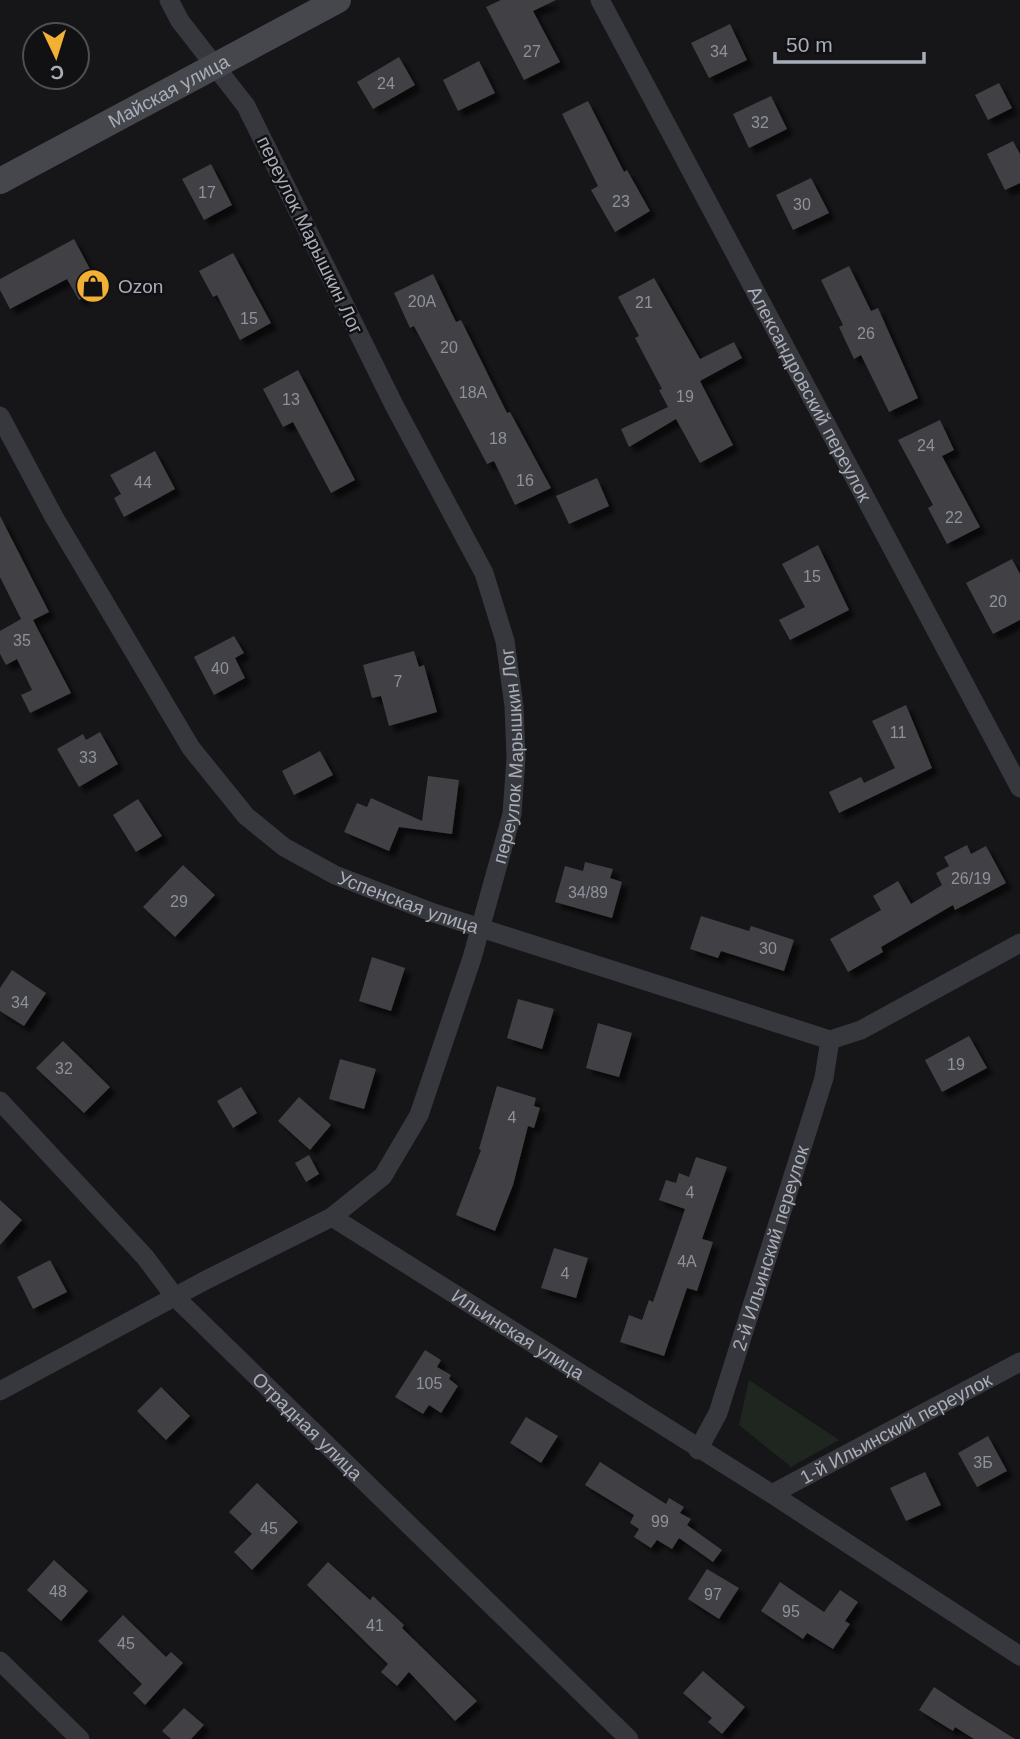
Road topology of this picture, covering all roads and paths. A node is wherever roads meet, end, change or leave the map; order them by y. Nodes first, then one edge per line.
1 (169, 0) edge
2 (338, 0) edge
3 (600, 0) edge
4 (215, 66) junction
5 (0, 181) edge
6 (0, 415) edge
7 (1020, 788) edge
8 (480, 928) junction
9 (1020, 943) edge
10 (830, 1040) junction
11 (0, 1101) edge
12 (332, 1217) junction
13 (175, 1297) junction
14 (1020, 1362) edge
15 (0, 1391) edge
16 (698, 1450) junction
17 (772, 1494) junction
18 (1020, 1656) edge
19 (0, 1661) edge
20 (80, 1739) edge
21 (629, 1739) edge

1 - 4 street, переулок Марышкин Лог
2 - 4 street, Майская улица
3 - 7 street, Александровский переулок
4 - 5 street, Майская улица
4 - 8 street, переулок Марышкин Лог
6 - 8 street, Успенская улица
8 - 10 street, Успенская улица
8 - 12 street, переулок Марышкин Лог
9 - 10 street
10 - 16 street, 2-й Ильинский переулок
11 - 13 street, Отрадная улица
12 - 13 street
12 - 16 street, Ильинская улица
13 - 15 street
13 - 21 street, Отрадная улица
14 - 17 street, 1-й Ильинский переулок
16 - 17 street, Ильинская улица
17 - 18 street, Ильинская улица
19 - 20 street

